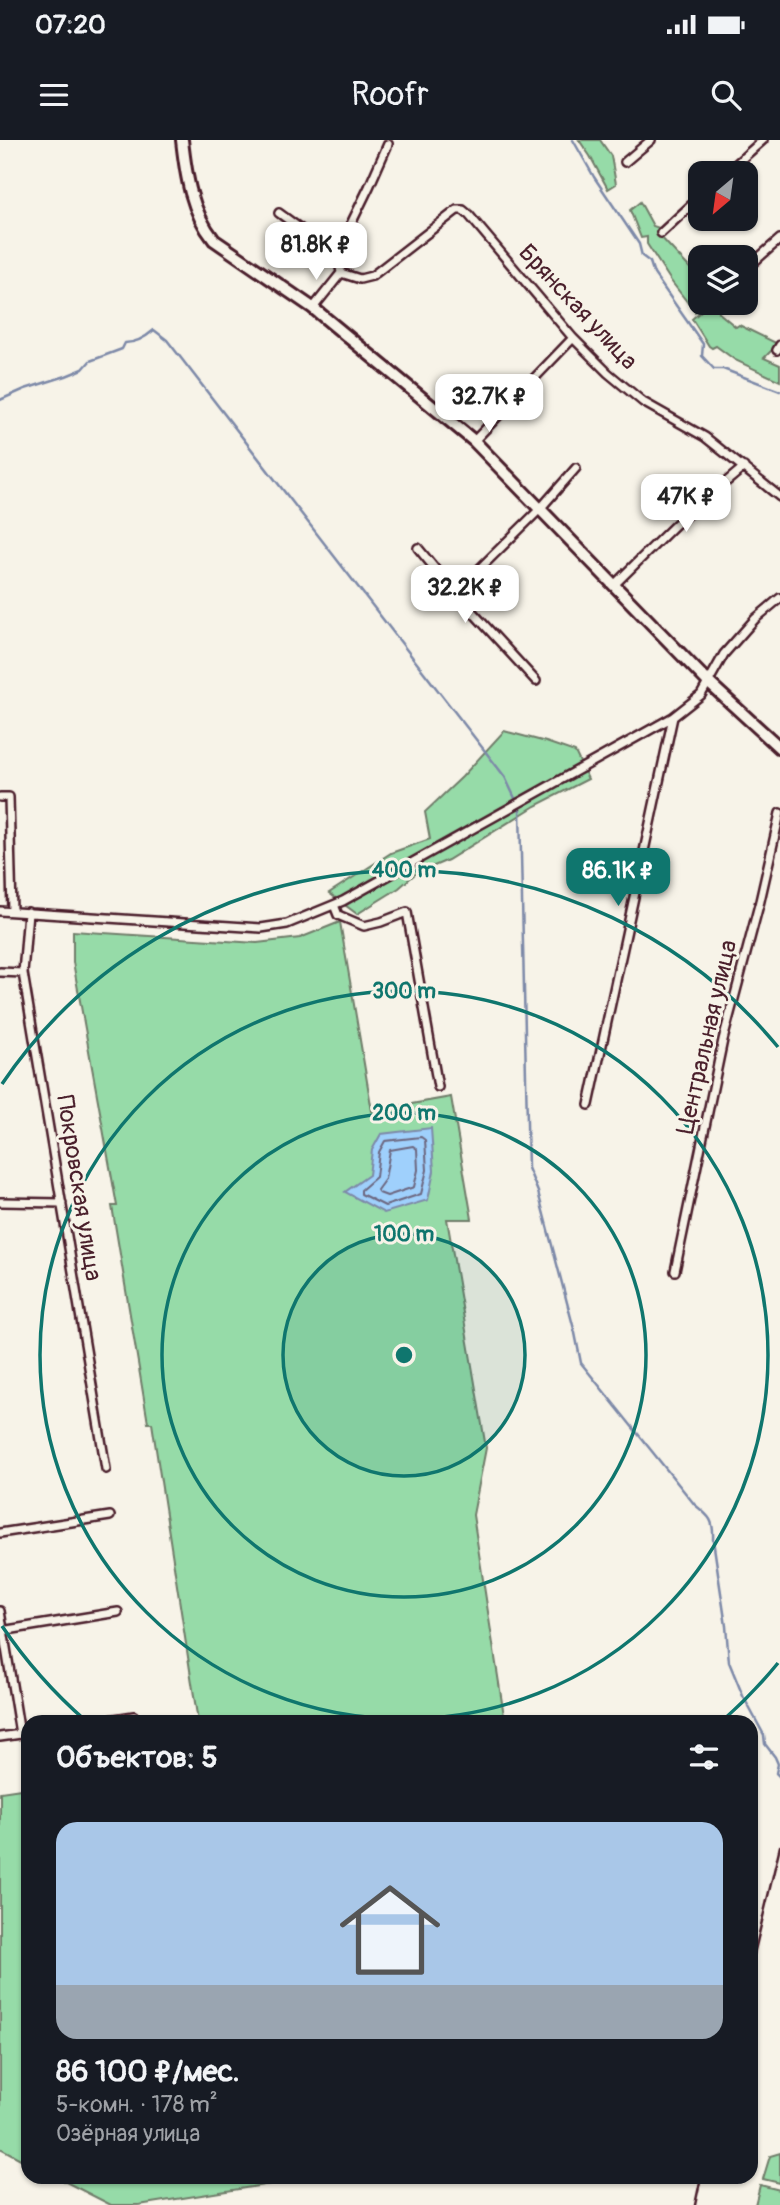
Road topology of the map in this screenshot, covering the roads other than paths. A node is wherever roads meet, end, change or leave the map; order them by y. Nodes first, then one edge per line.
1 (182, 140) edge
2 (652, 140) edge
3 (763, 140) edge
4 (387, 144) dead end
5 (739, 161) edge
6 (625, 162) dead end
7 (688, 208) edge
8 (279, 213) dead end
9 (661, 233) dead end
10 (780, 239) edge
11 (338, 256) junction
12 (758, 258) edge
13 (341, 273) junction
14 (313, 308) junction
15 (573, 338) junction
16 (474, 442) junction
17 (744, 467) junction
18 (576, 468) dead end
19 (780, 497) edge
20 (539, 510) junction
21 (418, 548) dead end
22 (614, 585) junction
23 (455, 593) junction
24 (780, 598) edge
25 (536, 681) dead end
26 (709, 684) junction
27 (673, 717) junction
28 (780, 748) edge
29 (0, 797) edge
30 (780, 813) edge
31 (334, 905) junction
32 (0, 911) edge
33 (12, 911) junction
34 (28, 912) junction
35 (0, 972) edge
36 (23, 973) junction
37 (438, 1087) dead end
38 (589, 1105) dead end
39 (0, 1202) edge
40 (62, 1203) junction
41 (675, 1271) dead end
42 (106, 1469) dead end
43 (110, 1516) dead end
44 (0, 1533) edge
45 (0, 1611) edge
46 (118, 1612) dead end
47 (2, 1631) edge
48 (21, 1719) edge
49 (21, 1734) edge
50 (0, 1737) edge

1 - 14 street
2 - 6 street
3 - 5 street
4 - 11 street
7 - 9 street
8 - 11 street
10 - 12 street
11 - 13 street
13 - 14 street
13 - 15 street, Брянская улица
14 - 16 street
15 - 16 street
15 - 17 street, Брянская улица
16 - 20 street
17 - 19 street, Брянская улица
17 - 22 street
18 - 20 street
20 - 22 street
20 - 23 street
21 - 23 street
22 - 26 street
23 - 25 street
24 - 26 street
26 - 27 street
26 - 28 street
27 - 31 street
27 - 38 street
29 - 33 street
30 - 41 street, Центральная улица
31 - 34 street
31 - 37 street
32 - 33 street
33 - 34 street
34 - 36 street, Покровская улица
35 - 36 street
36 - 40 street, Покровская улица
39 - 40 street
40 - 42 street, Покровская улица
43 - 44 street
45 - 47 street
46 - 47 street
47 - 48 street
49 - 50 street

